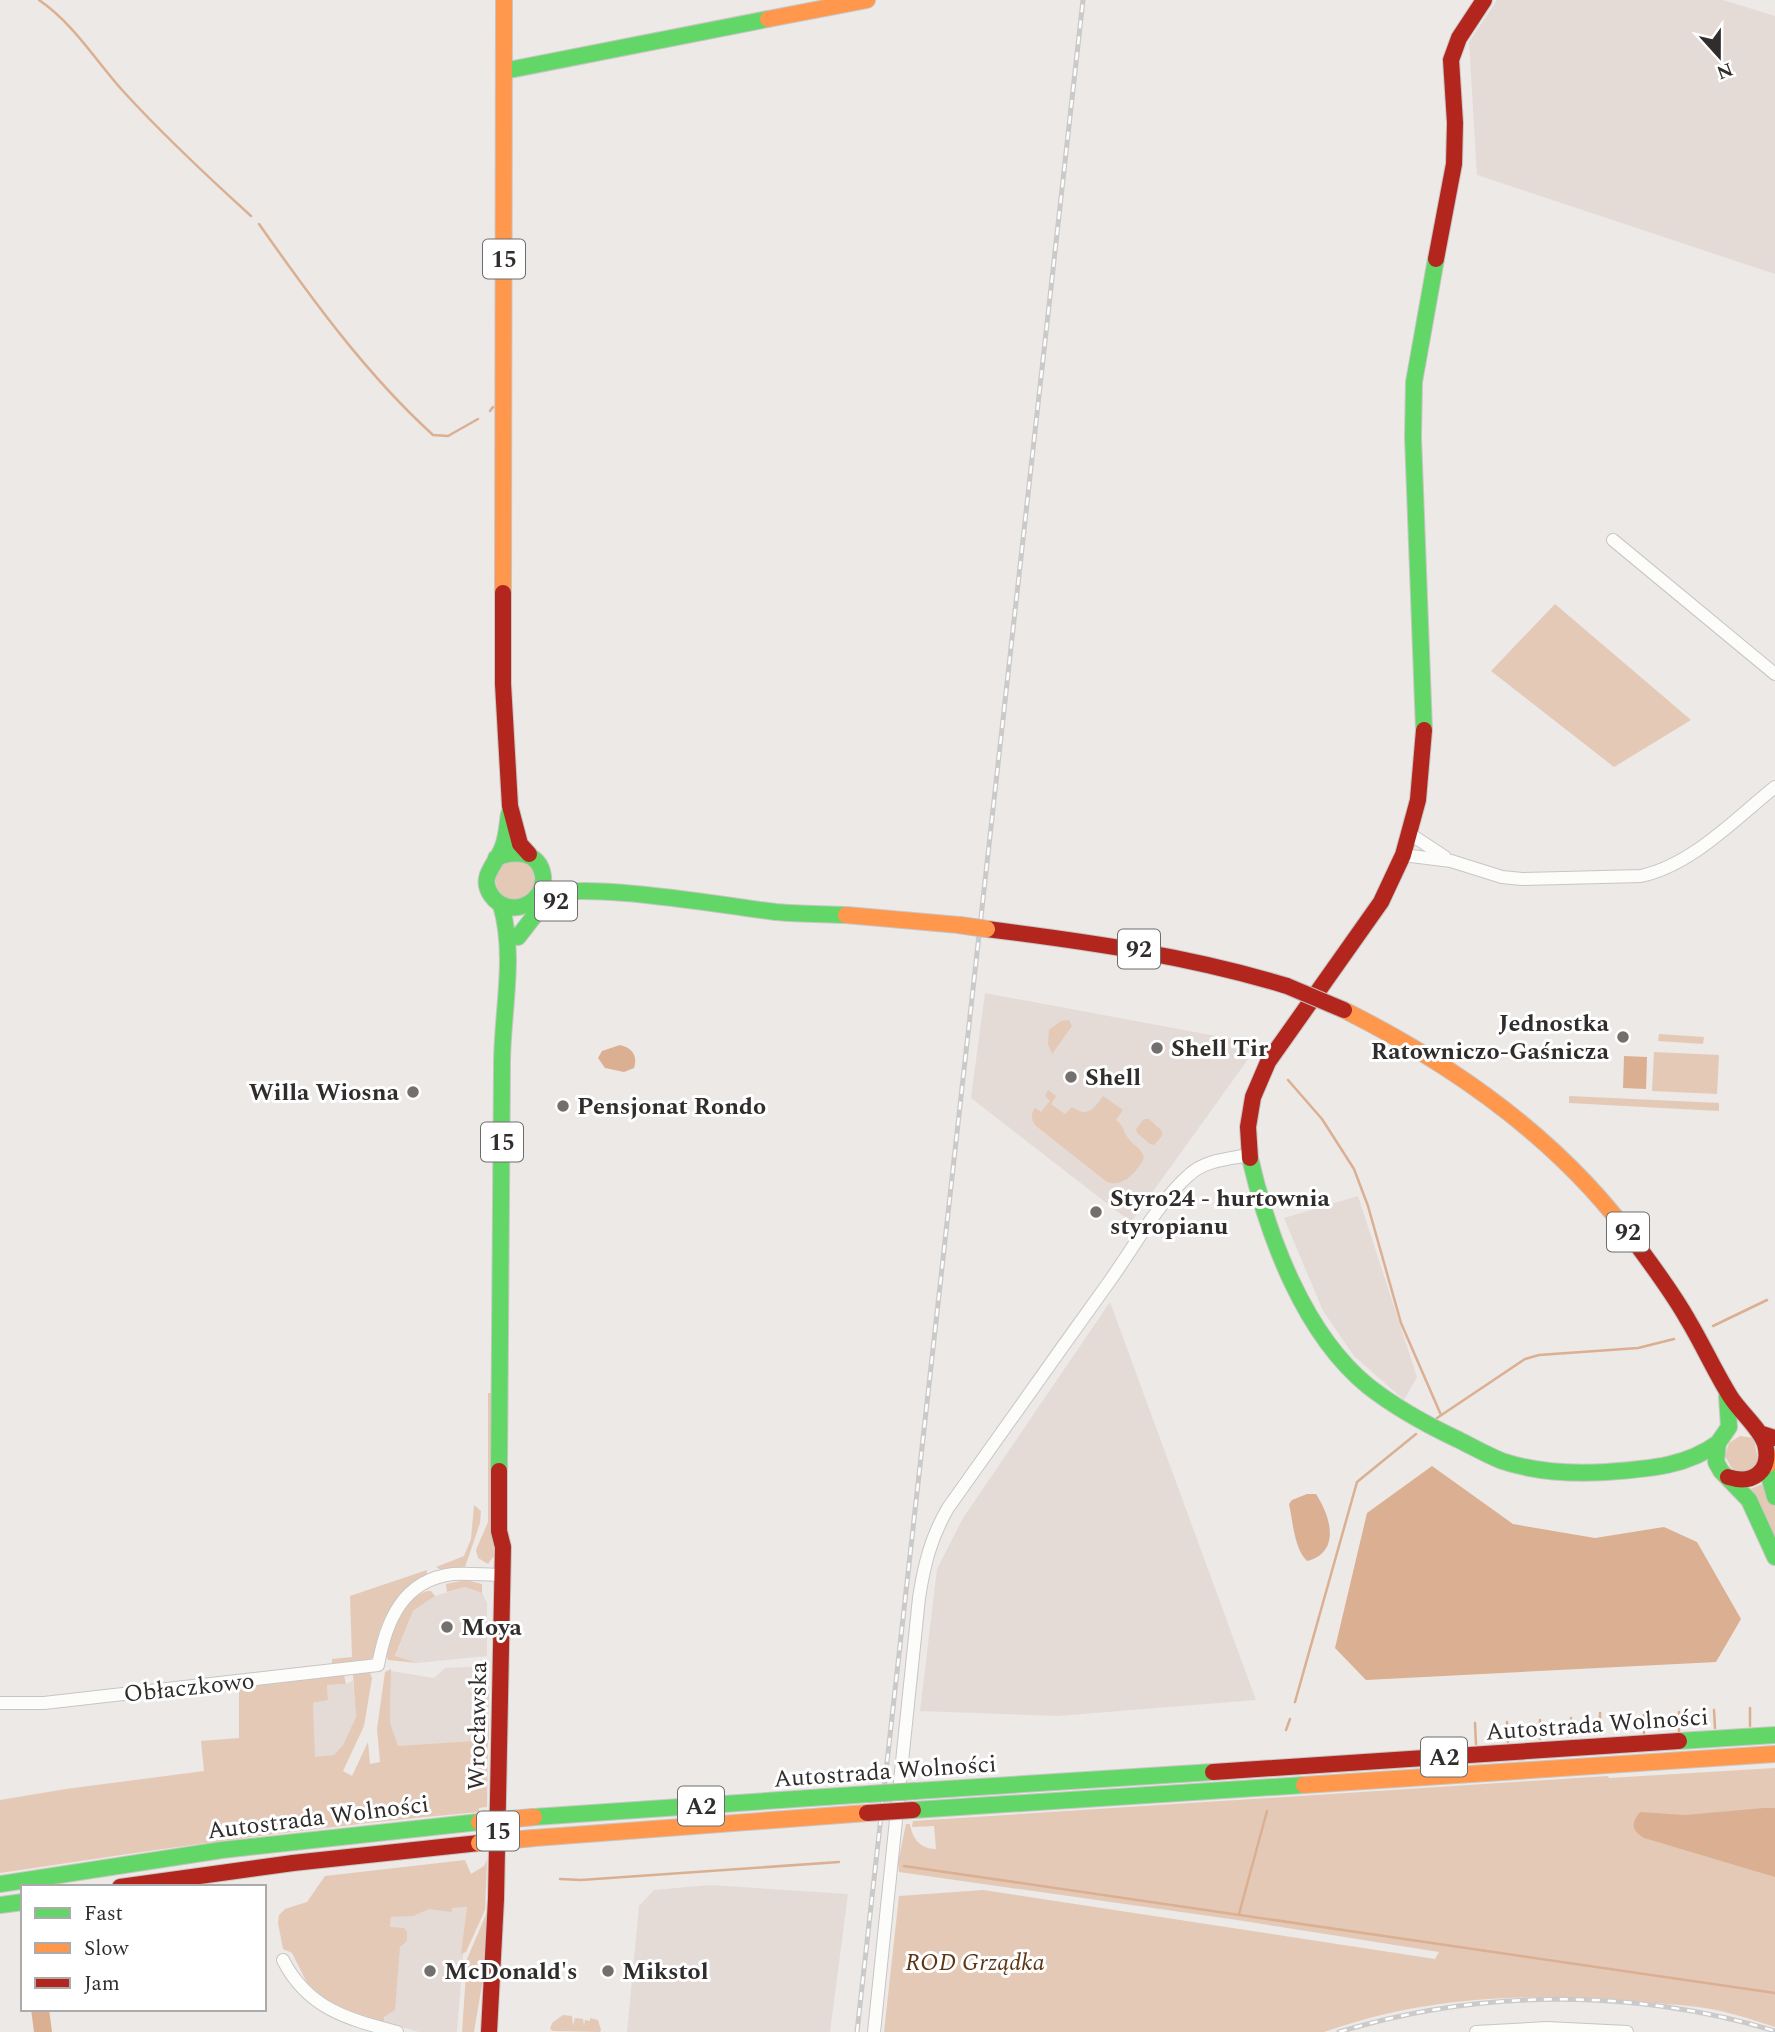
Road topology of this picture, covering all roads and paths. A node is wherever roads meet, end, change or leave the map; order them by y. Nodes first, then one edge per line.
1 (504, 0) edge
2 (867, 0) edge
3 (1484, 0) edge
4 (504, 71) junction
5 (1613, 540) dead end
6 (1775, 674) edge
7 (1775, 787) edge
8 (510, 806) junction
9 (1409, 834) junction
10 (1403, 855) junction
11 (496, 858) junction
12 (533, 859) junction
13 (1451, 861) junction
14 (609, 891) junction
15 (532, 903) junction
16 (501, 905) junction
17 (518, 937) junction
18 (507, 963) junction
19 (1249, 1155) junction
20 (1727, 1395) junction
21 (1764, 1434) edge
22 (1722, 1438) junction
23 (1679, 1464) junction
24 (1770, 1464) edge
25 (1724, 1474) junction
26 (1775, 1497) edge
27 (1775, 1558) edge
28 (503, 1575) junction
29 (0, 1703) edge
30 (1775, 1735) edge
31 (1775, 1754) edge
32 (0, 1884) edge
33 (134, 1885) edge
34 (21, 1902) edge
35 (0, 1905) edge
36 (283, 1960) dead end
37 (397, 2032) edge
38 (489, 2032) edge
39 (874, 2032) edge
40 (1476, 2032) edge
41 (1627, 2032) edge

1 - 4 main road, 15
2 - 4 main road
3 - 9 main road
4 - 8 main road, 15
5 - 6 street
7 - 13 street
8 - 11 main road, 15
8 - 12 main road, 15
9 - 10 main road
9 - 13 street
10 - 13 street
10 - 19 main road
11 - 12 main road
11 - 16 main road, 15
12 - 14 main road, 92
12 - 15 main road, 15
14 - 15 main road, 92
14 - 17 main road, 92
14 - 20 main road, 92, bridge
15 - 16 main road
15 - 17 main road, Wrocławska / 15
16 - 18 main road, Wrocławska / 15
17 - 18 main road, Wrocławska / 15
18 - 28 main road, Wrocławska / 15
19 - 23 main road
19 - 39 street
20 - 21 main road, 92
20 - 22 main road, 92
21 - 22 main road
21 - 24 main road, 92
22 - 23 main road
22 - 25 main road, 92
23 - 25 main road
24 - 25 main road
24 - 26 main road, 92
25 - 27 main road
28 - 29 street, Obłaczkowo
28 - 38 main road, Wrocławska / 15
30 - 32 main road, Autostrada Wolności / A2, bridge
31 - 33 main road, Autostrada Wolności / A2, bridge
34 - 35 main road
36 - 37 street
40 - 41 street

